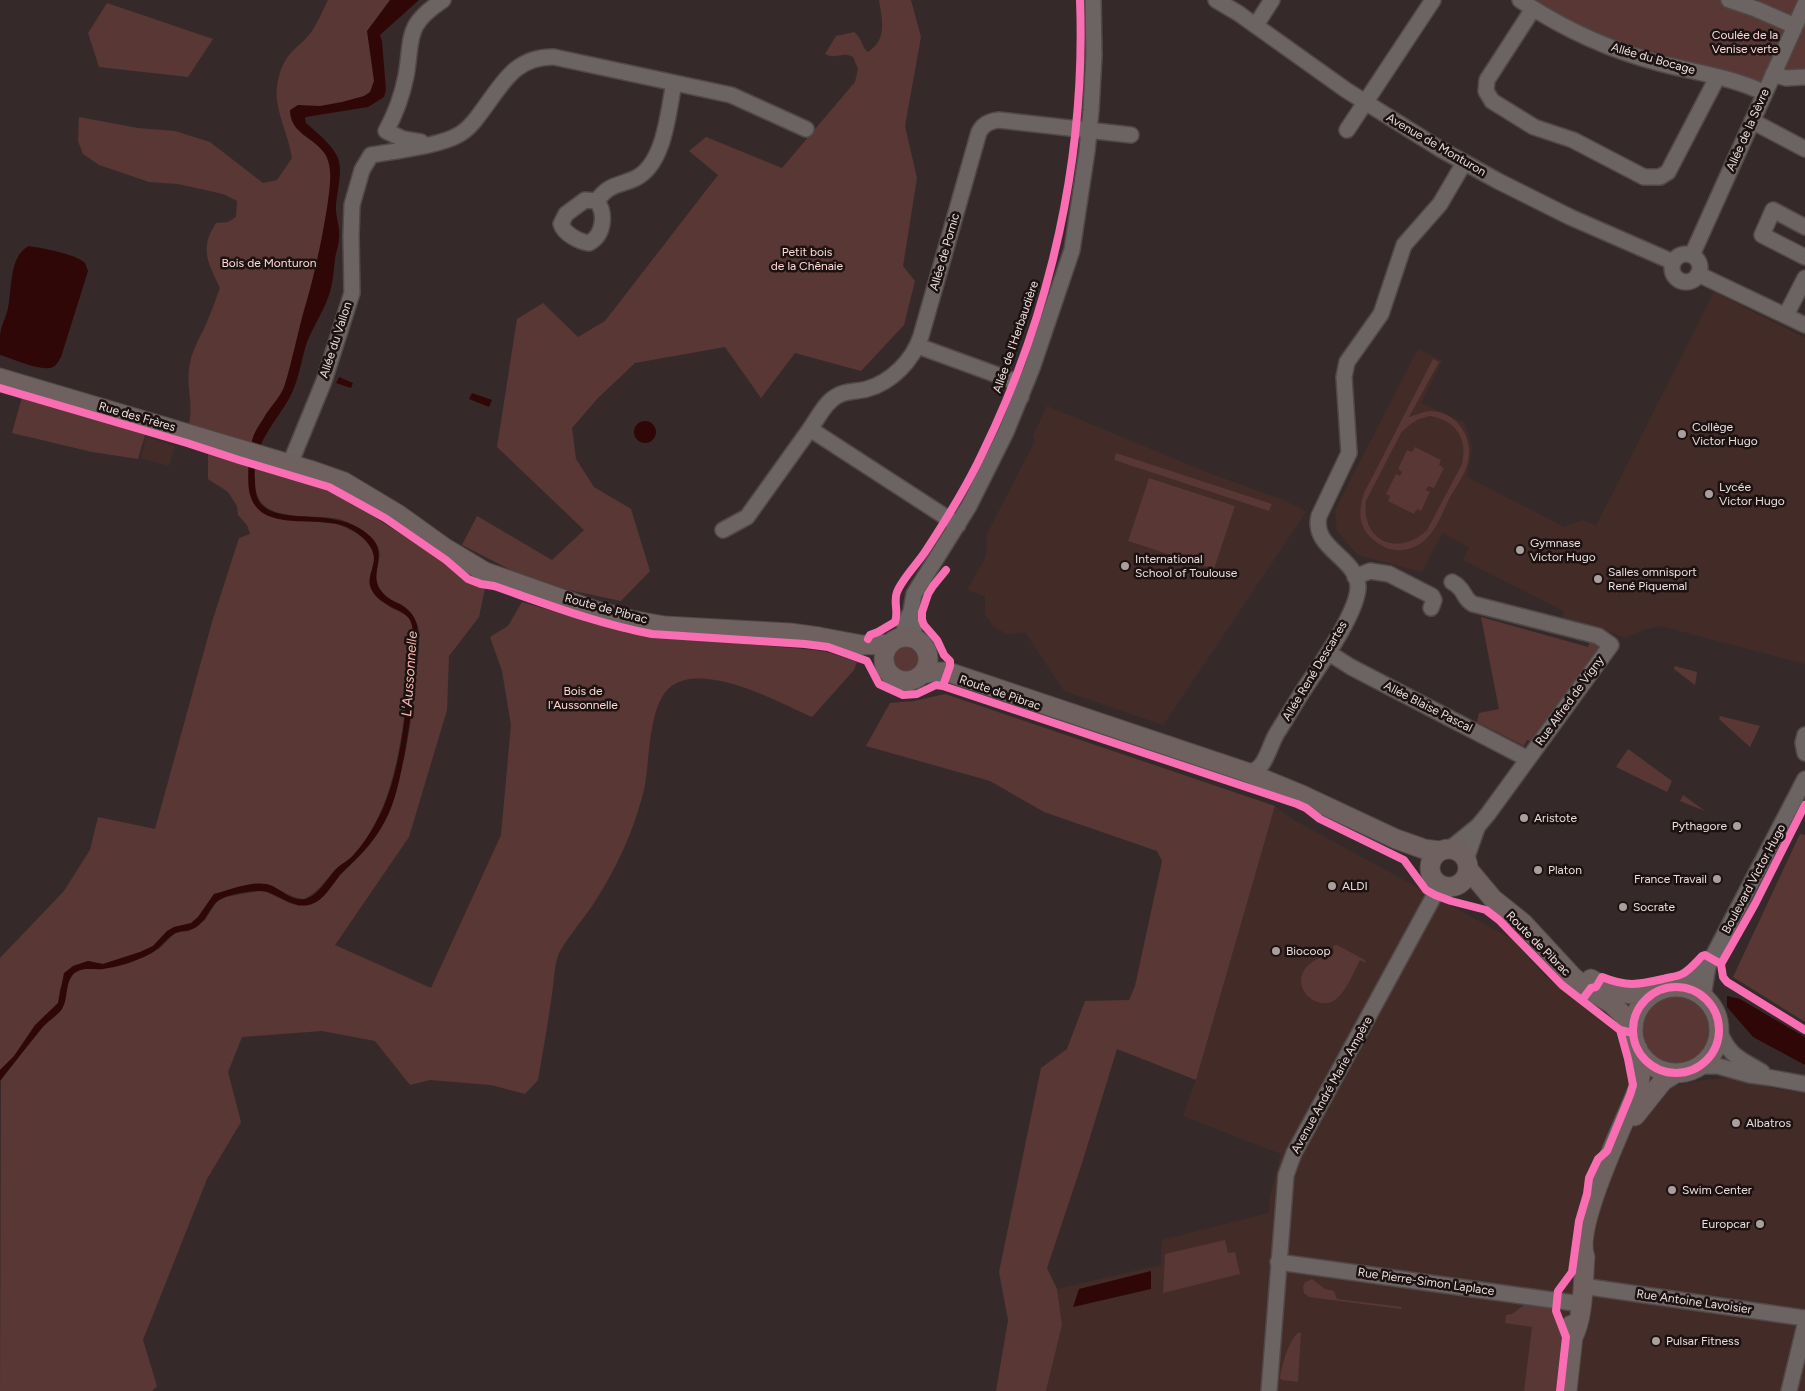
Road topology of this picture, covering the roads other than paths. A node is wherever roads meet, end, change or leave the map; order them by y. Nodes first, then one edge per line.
1 (443, 0) edge
2 (1093, 0) edge
3 (1216, 0) edge
4 (1272, 0) edge
5 (1433, 0) edge
6 (1520, 0) edge
7 (1729, 0) edge
8 (1805, 4) edge
9 (1533, 9) junction
10 (1256, 25) junction
11 (1795, 26) junction
12 (1773, 74) junction
13 (1805, 77) edge
14 (1717, 78) junction
15 (674, 83) junction
16 (1765, 93) junction
17 (1366, 103) junction
18 (1752, 121) junction
19 (806, 129) dead end
20 (1089, 130) junction
21 (1347, 130) dead end
22 (386, 131) junction
23 (1131, 135) dead end
24 (430, 144) junction
25 (1805, 149) edge
26 (371, 155) junction
27 (1464, 163) junction
28 (597, 201) dead end
29 (1805, 227) edge
30 (1692, 255) junction
31 (1805, 257) edge
32 (1673, 262) junction
33 (1698, 274) junction
34 (1805, 278) edge
35 (1786, 315) junction
36 (1805, 325) edge
37 (919, 341) junction
38 (1032, 368) junction
39 (0, 378) edge
40 (1021, 397) junction
41 (810, 429) junction
42 (290, 464) junction
43 (958, 525) junction
44 (723, 530) dead end
45 (1356, 576) junction
46 (1452, 582) dead end
47 (1431, 608) dead end
48 (904, 647) junction
49 (1329, 652) junction
50 (948, 672) junction
51 (923, 674) junction
52 (1805, 735) edge
53 (1805, 753) edge
54 (1528, 759) junction
55 (1246, 772) junction
56 (1805, 779) edge
57 (1451, 859) junction
58 (1448, 885) junction
59 (1493, 899) junction
60 (1708, 966) junction
61 (1567, 970) junction
62 (1677, 987) junction
63 (1654, 993) junction
64 (1703, 996) junction
65 (1633, 1025) junction
66 (1719, 1031) junction
67 (1638, 1049) junction
68 (1698, 1066) junction
69 (1676, 1072) junction
70 (1772, 1078) junction
71 (1805, 1084) edge
72 (1609, 1158) junction
73 (1583, 1251) junction
74 (1278, 1262) junction
75 (1582, 1286) junction
76 (1574, 1303) junction
77 (1805, 1318) edge
78 (1805, 1324) edge
79 (1573, 1336) junction
80 (1269, 1391) edge
81 (1567, 1391) edge
82 (1789, 1391) edge

1 - 22 street, Allée du Vallon
2 - 20 street, Allée de l'Herbaudière
3 - 10 street, Avenue de Monturon
4 - 10 street
5 - 17 street
6 - 9 street, Allée du Bocage
7 - 11 street
8 - 11 street, Allée de la Sèvre
9 - 14 street, Allée du Bocage
9 - 14 street
10 - 17 street, Avenue de Monturon
11 - 12 street, Allée de la Sèvre
12 - 13 street
12 - 16 street, Allée de la Sèvre
14 - 16 street, Allée du Bocage
15 - 19 street
15 - 24 street
15 - 28 street
16 - 18 street, Allée de la Sèvre
17 - 21 street
17 - 27 street, Avenue de Monturon
18 - 25 street
18 - 30 street, Allée de la Sèvre
20 - 23 street, Allée de Pornic
20 - 37 street, Allée de Pornic
20 - 38 street, Allée de l'Herbaudière
22 - 24 street
22 - 26 street, Allée du Vallon
24 - 26 street
26 - 42 street, Allée du Vallon
27 - 32 street, Avenue de Monturon
27 - 45 street
29 - 31 street
30 - 32 street
30 - 33 street
32 - 33 street
33 - 35 street
34 - 35 street
35 - 36 street
37 - 38 street
37 - 40 street
37 - 41 street, Allée de Pornic
38 - 40 street, Allée de l'Herbaudière
39 - 42 main road, Rue des Frères
40 - 43 street, Allée de l'Herbaudière
41 - 43 street
41 - 44 street, Allée de Pornic
42 - 48 main road, Route de Pibrac
43 - 48 street, Allée de l'Herbaudière
45 - 47 street
45 - 49 street, Allée René Descartes
46 - 54 street, Rue Alfred de Vigny
48 - 50 main road, Route de Pibrac
48 - 51 main road
48 - 51 main road, Route de Pibrac
49 - 54 street, Allée Blaise Pascal
49 - 55 street, Allée René Descartes
50 - 51 main road, Route de Pibrac
50 - 55 main road, Route de Pibrac
52 - 53 street
54 - 57 street, Rue Alfred de Vigny
55 - 57 main road, Route de Pibrac
56 - 60 street, Boulevard Victor Hugo
57 - 58 main road
57 - 58 main road
57 - 59 main road, Route de Pibrac
58 - 59 main road, Route de Pibrac
58 - 74 street, Avenue André Marie Ampère
59 - 61 main road, Route de Pibrac
60 - 62 street, Boulevard Victor Hugo
60 - 64 street, Boulevard Victor Hugo
61 - 63 main road, Route de Pibrac
61 - 65 main road, Route de Pibrac
62 - 63 main road
62 - 64 main road
63 - 65 main road
64 - 66 main road
65 - 67 main road
66 - 68 main road
66 - 70 street
67 - 69 main road
67 - 72 main road
68 - 69 main road
68 - 70 street
69 - 72 main road
70 - 71 street
72 - 73 main road
73 - 75 main road
73 - 76 main road
74 - 76 street, Rue Pierre-Simon Laplace
74 - 80 street, Avenue André Marie Ampère
75 - 77 street, Rue Antoine Lavoisier
75 - 79 main road
76 - 79 main road
78 - 82 street
79 - 81 main road

